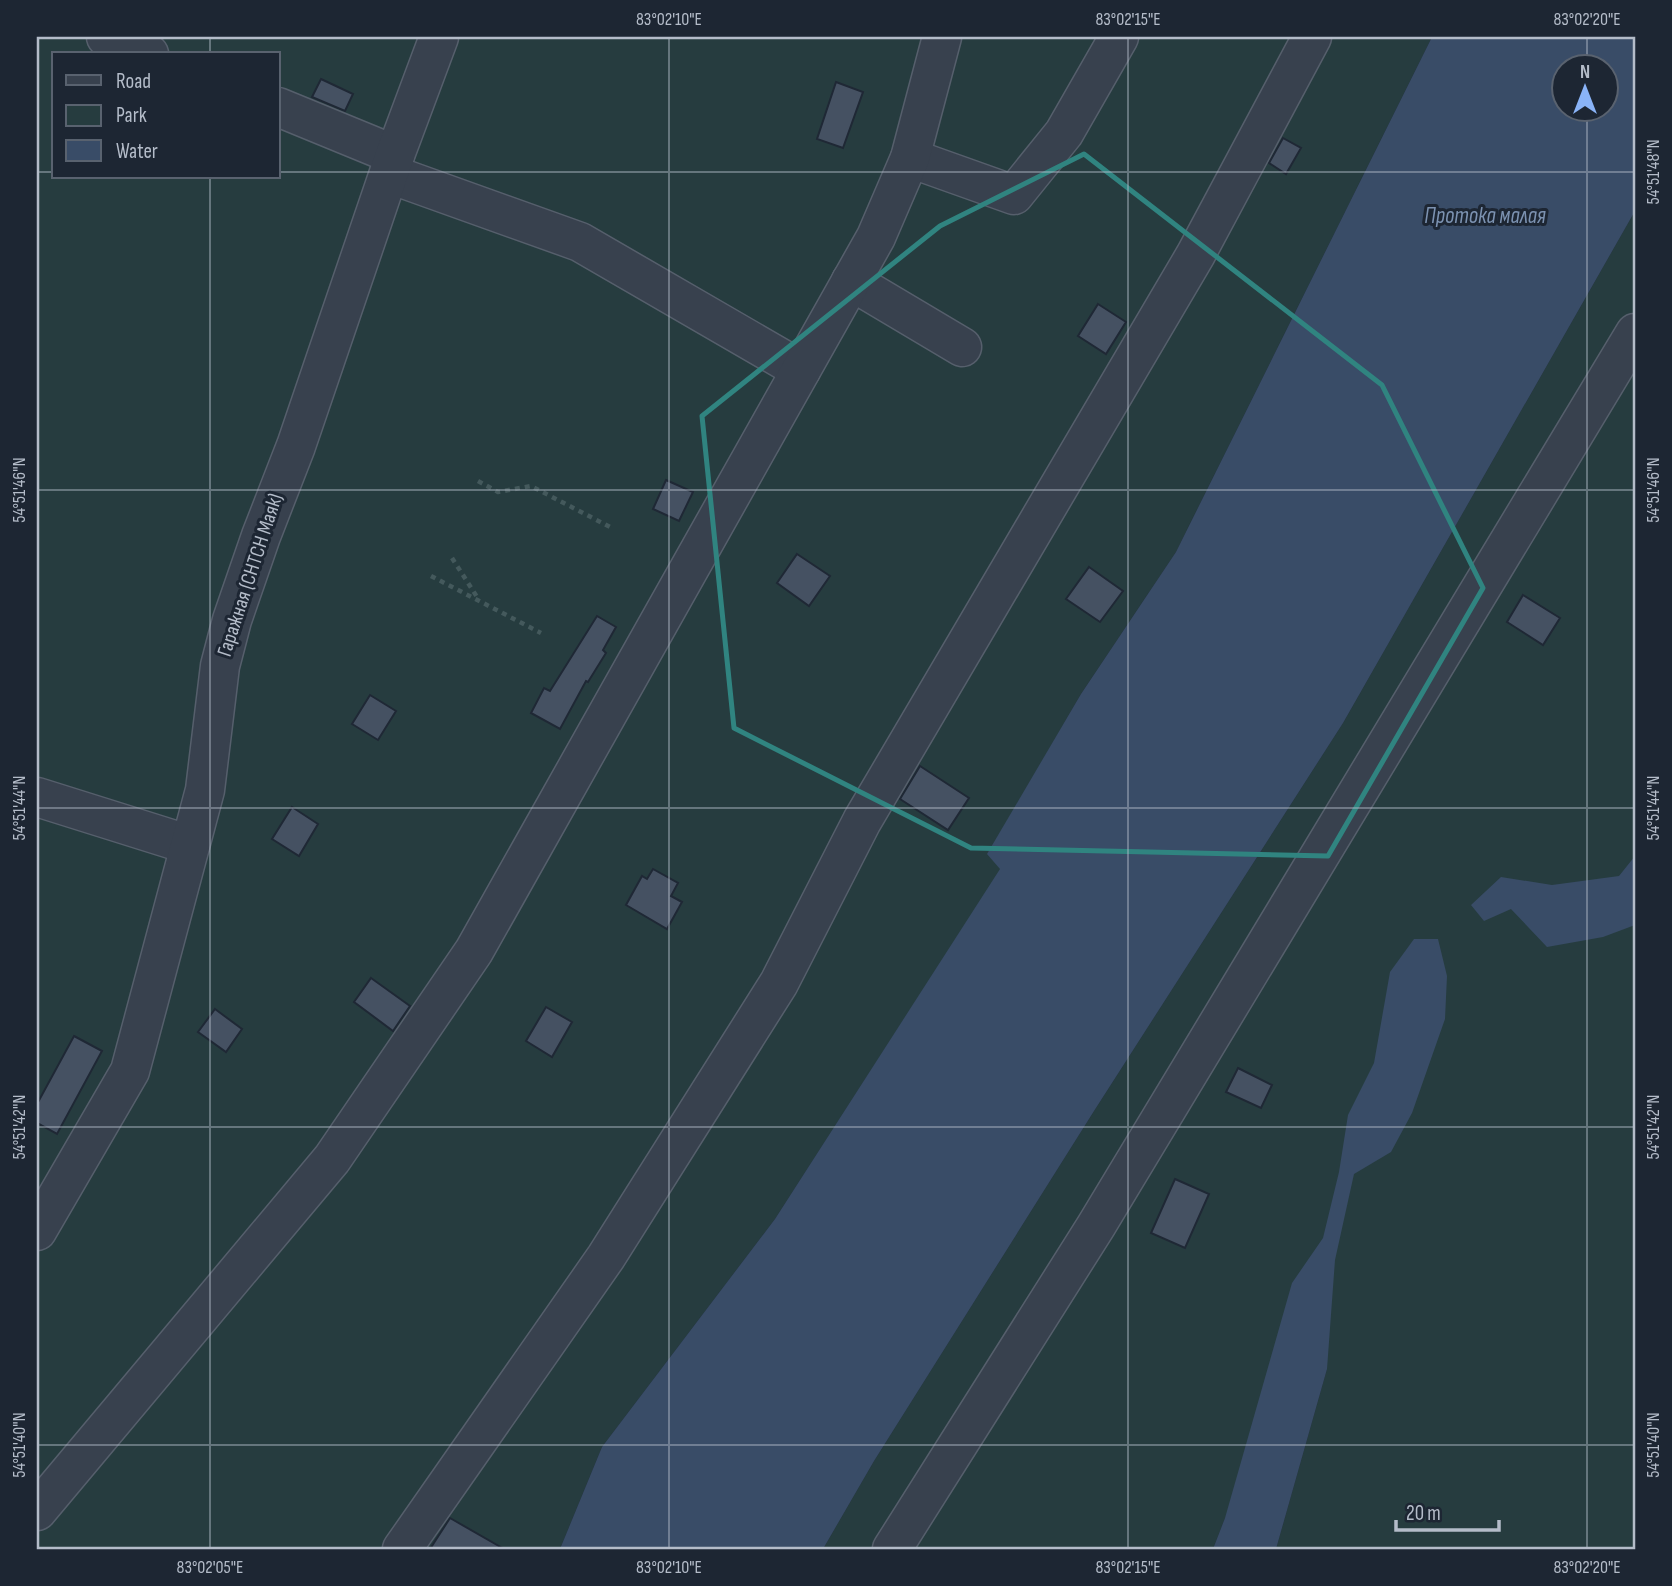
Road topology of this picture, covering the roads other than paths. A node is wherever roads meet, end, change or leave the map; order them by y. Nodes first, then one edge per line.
1 (106, 37) edge
2 (439, 37) edge
3 (942, 37) edge
4 (1119, 37) edge
5 (1312, 37) edge
6 (144, 52) edge
7 (280, 108) edge
8 (910, 158) junction
9 (392, 164) junction
10 (851, 281) junction
11 (1635, 332) edge
12 (962, 347) dead end
13 (801, 370) junction
14 (37, 797) edge
15 (190, 845) junction
16 (37, 1231) edge
17 (37, 1511) edge
18 (402, 1549) edge
19 (892, 1549) edge

1 - 6 street
2 - 9 street, Гаражная (СНТСН Маяк)
3 - 8 street
4 - 8 street
5 - 18 street
7 - 9 street
8 - 10 street
9 - 13 street
9 - 15 street, Гаражная (СНТСН Маяк)
10 - 12 street
10 - 13 street
11 - 19 street
13 - 17 street
14 - 15 street
15 - 16 street, Гаражная (СНТСН Маяк)

